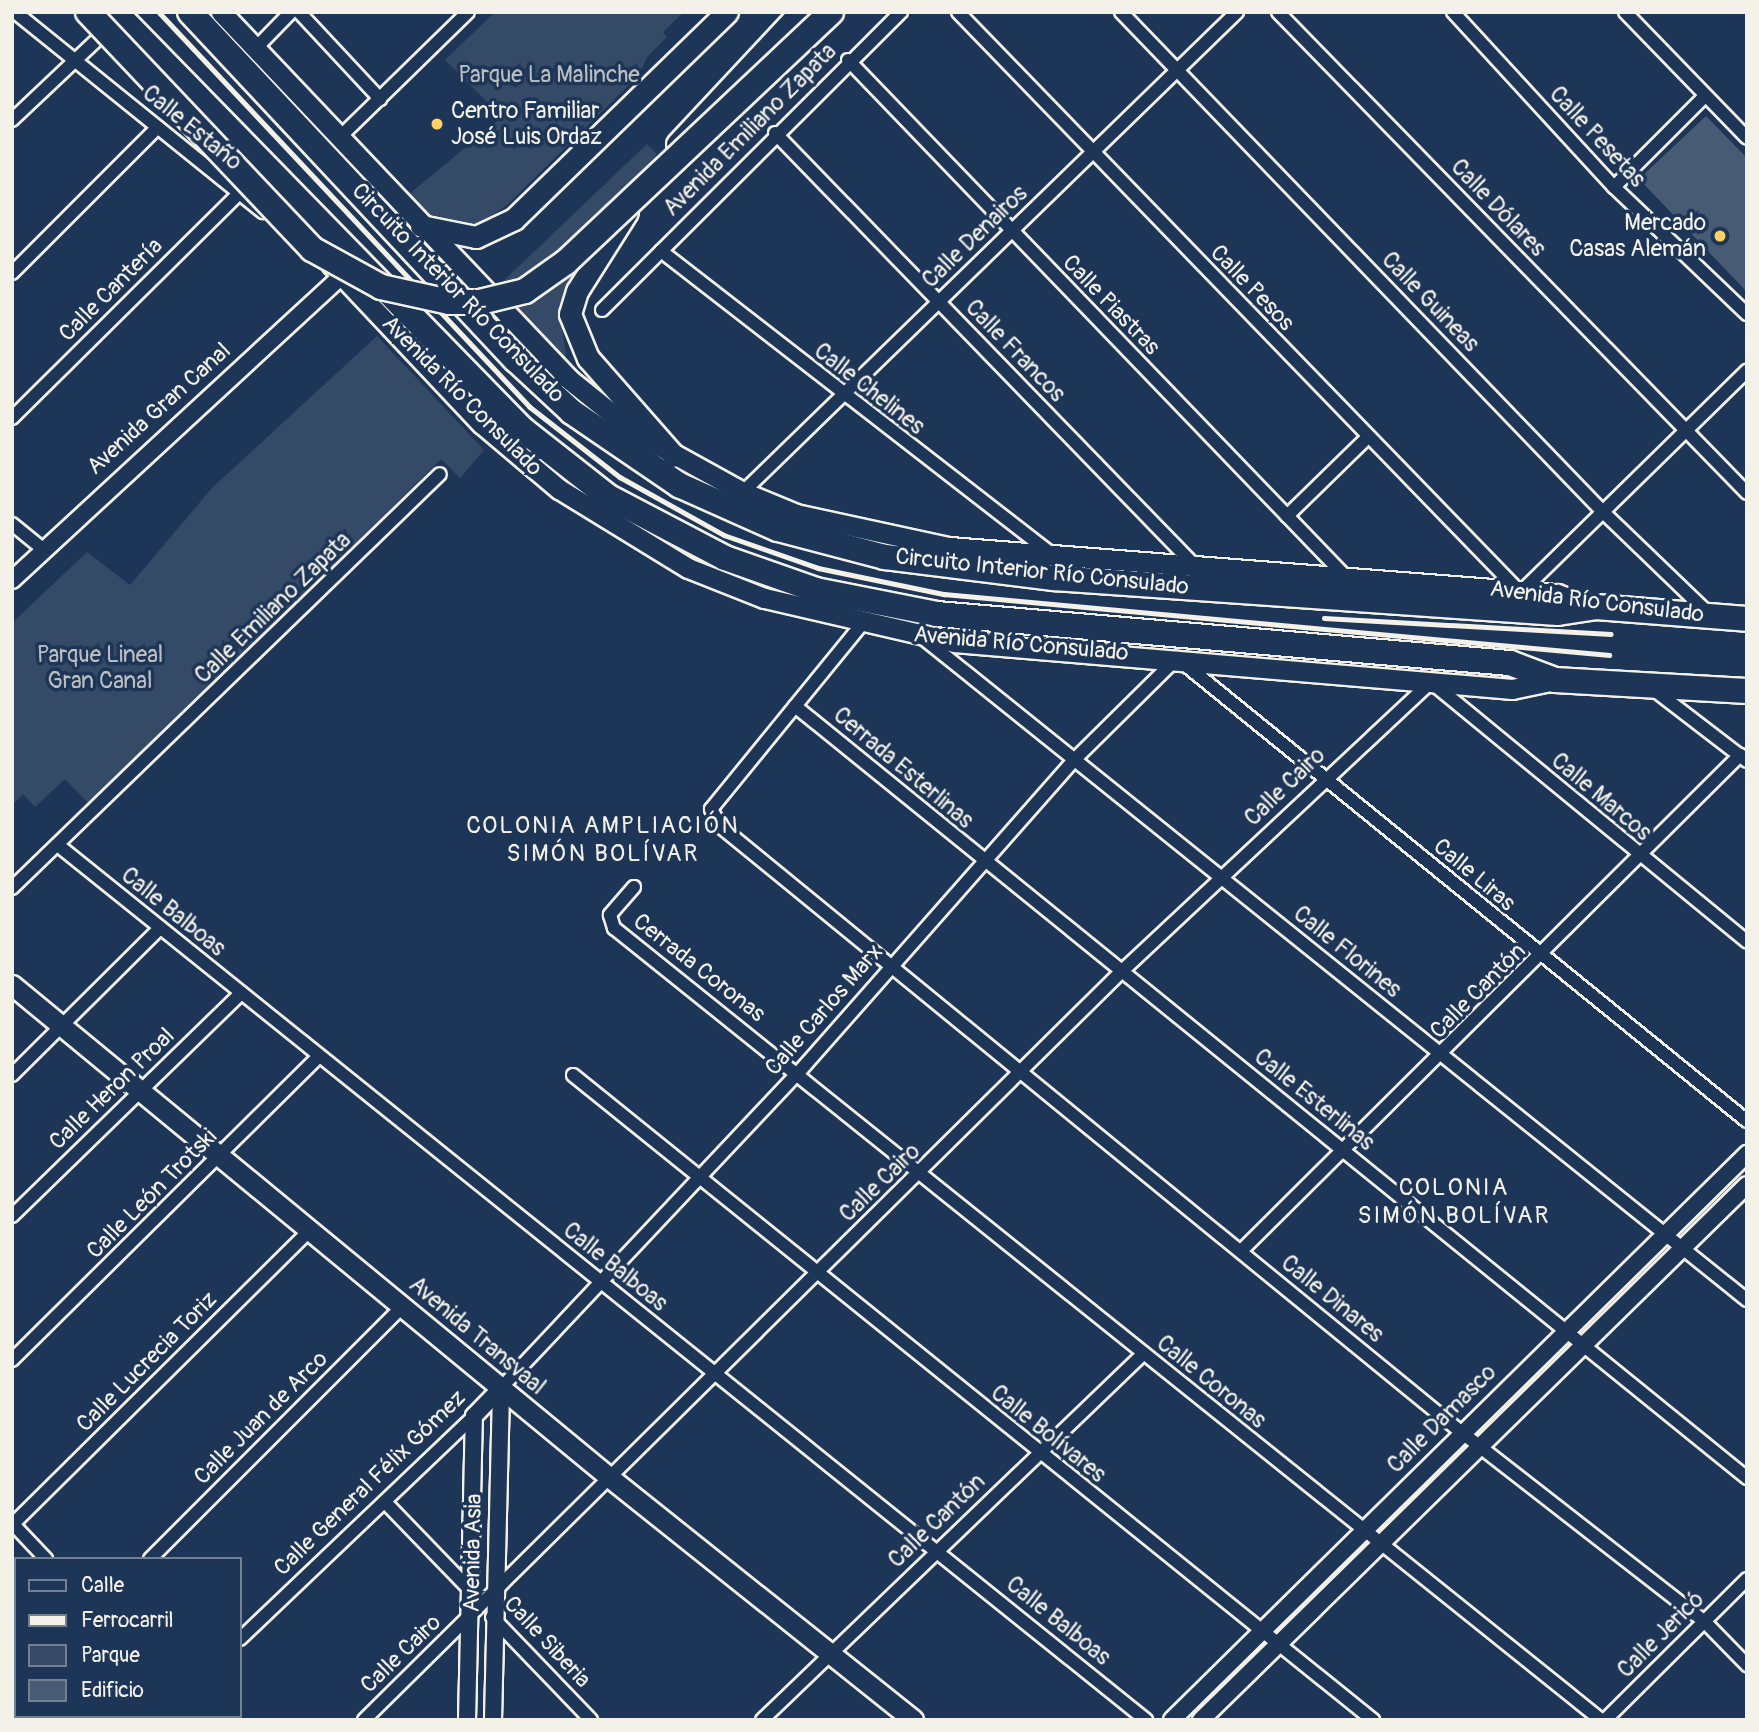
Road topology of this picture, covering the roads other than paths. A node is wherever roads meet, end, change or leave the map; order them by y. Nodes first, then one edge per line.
1 (15, 12) edge
2 (88, 12) edge
3 (115, 12) edge
4 (190, 12) edge
5 (221, 12) edge
6 (291, 12) edge
7 (299, 12) edge
8 (468, 12) edge
9 (727, 12) edge
10 (800, 12) edge
11 (831, 12) edge
12 (901, 12) edge
13 (958, 12) edge
14 (1121, 12) edge
15 (1237, 12) edge
16 (1278, 12) edge
17 (1452, 12) edge
18 (1625, 12) edge
19 (102, 35) dead end
20 (255, 49) junction
21 (75, 60) junction
22 (848, 60) junction
23 (1177, 70) junction
24 (1706, 96) junction
25 (380, 99) junction
26 (12, 120) edge
27 (158, 127) junction
28 (775, 133) junction
29 (339, 138) junction
30 (1747, 138) edge
31 (1094, 154) junction
32 (264, 170) junction
33 (1614, 187) junction
34 (239, 193) junction
35 (421, 226) junction
36 (1010, 232) junction
37 (661, 251) junction
38 (446, 269) junction
39 (12, 273) edge
40 (342, 276) junction
41 (938, 301) junction
42 (602, 310) dead end
43 (1747, 314) edge
44 (396, 316) junction
45 (496, 321) junction
46 (447, 369) junction
47 (1747, 371) edge
48 (841, 395) junction
49 (12, 418) edge
50 (1684, 430) junction
51 (1367, 438) junction
52 (674, 456) junction
53 (440, 474) dead end
54 (743, 492) junction
55 (1747, 493) edge
56 (1602, 511) junction
57 (1287, 516) junction
58 (12, 524) edge
59 (44, 550) junction
60 (1054, 556) junction
61 (1196, 567) junction
62 (1346, 577) junction
63 (12, 580) edge
64 (1520, 591) junction
65 (1596, 607) junction
66 (1712, 616) junction
67 (1747, 619) edge
68 (862, 624) junction
69 (921, 637) junction
70 (1177, 658) junction
71 (1555, 680) junction
72 (1431, 682) junction
73 (1649, 686) junction
74 (1747, 691) edge
75 (795, 706) junction
76 (1076, 758) junction
77 (1743, 758) edge
78 (1326, 776) junction
79 (59, 846) junction
80 (1640, 857) junction
81 (983, 863) junction
82 (1221, 878) junction
83 (634, 887) dead end
84 (12, 888) edge
85 (160, 928) junction
86 (1747, 942) edge
87 (1541, 959) junction
88 (890, 966) junction
89 (1121, 972) junction
90 (12, 985) edge
91 (242, 993) junction
92 (62, 1027) junction
93 (319, 1056) junction
94 (1443, 1056) junction
95 (799, 1072) junction
96 (1021, 1074) junction
97 (12, 1075) edge
98 (573, 1075) dead end
99 (140, 1091) junction
100 (1747, 1121) edge
101 (1344, 1152) junction
102 (1747, 1154) edge
103 (220, 1156) junction
104 (920, 1175) junction
105 (701, 1177) junction
106 (1747, 1185) edge
107 (12, 1216) edge
108 (312, 1229) junction
109 (1664, 1234) junction
110 (1682, 1249) junction
111 (1241, 1251) junction
112 (816, 1273) junction
113 (601, 1283) junction
114 (1747, 1300) edge
115 (403, 1306) junction
116 (1561, 1332) junction
117 (1582, 1349) junction
118 (1143, 1354) junction
119 (12, 1360) edge
120 (712, 1373) junction
121 (501, 1388) junction
122 (474, 1416) junction
123 (1461, 1432) junction
124 (1478, 1445) junction
125 (1038, 1452) junction
126 (609, 1477) junction
127 (1747, 1478) edge
128 (385, 1502) junction
129 (13, 1524) edge
130 (1363, 1532) junction
131 (1379, 1545) junction
132 (937, 1551) junction
133 (44, 1557) edge
134 (152, 1557) edge
135 (1747, 1579) edge
136 (468, 1587) junction
137 (494, 1588) junction
138 (481, 1603) junction
139 (468, 1618) junction
140 (495, 1621) junction
141 (1704, 1621) junction
142 (1263, 1632) junction
143 (242, 1637) edge
144 (1277, 1644) junction
145 (831, 1653) junction
146 (1747, 1665) edge
147 (364, 1720) edge
148 (467, 1720) edge
149 (493, 1720) edge
150 (591, 1720) edge
151 (762, 1720) edge
152 (913, 1720) edge
153 (1146, 1720) edge
154 (1172, 1720) edge
155 (1201, 1720) edge
156 (1373, 1720) edge
157 (1603, 1720) edge

1 - 21 street, Calle Estaño
2 - 11 highway, bridge
3 - 32 highway, Avenida Río Consulado
4 - 38 highway, Circuito Interior Río Consulado
5 - 20 main road
6 - 20 street
7 - 25 street
8 - 25 street
9 - 35 main road
10 - 52 main road
12 - 22 street, Avenida Emiliano Zapata
13 - 31 street, Calle Pesos
14 - 23 street, Calle Guineas
15 - 23 street, Calle Denairos
16 - 50 street, Calle Dólares
17 - 33 street, Calle Pesetas
18 - 24 street
19 - 21 street
20 - 29 main road
21 - 26 street
21 - 27 street, Calle Estaño
22 - 28 street, Avenida Emiliano Zapata
22 - 36 street, Calle Piastras
23 - 31 street, Calle Denairos
23 - 56 street, Calle Guineas
24 - 30 street
24 - 33 street
25 - 29 street
27 - 34 street, Calle Estaño
27 - 39 street
28 - 37 street, Avenida Emiliano Zapata
28 - 41 street, Calle Francos
29 - 35 main road
31 - 36 street, Calle Denairos
31 - 51 street, Calle Pesos
32 - 40 main road, Avenida Río Consulado
32 - 44 highway, Circuito Interior Río Consulado
33 - 43 street, Calle Pesetas
34 - 40 street, Calle Estaño
34 - 49 street, Calle Cantería
35 - 38 main road
36 - 41 street, Calle Denairos
36 - 57 street, Calle Piastras
37 - 42 street, Avenida Emiliano Zapata
37 - 48 street, Calle Chelines
38 - 45 highway, Circuito Interior Río Consulado
40 - 44 main road, Avenida Río Consulado
40 - 59 street, Avenida Gran Canal
41 - 48 street, Calle Denairos
41 - 61 street, Calle Francos
44 - 46 highway, Circuito Interior Río Consulado
45 - 52 main road, Avenida Río Consulado
45 - 65 highway, Circuito Interior Río Consulado
46 - 68 main road, Avenida Río Consulado
46 - 71 highway, Circuito Interior Río Consulado
47 - 50 street
48 - 54 street, Calle Denairos
48 - 60 street, Calle Chelines
50 - 55 street, Calle Dólares
50 - 56 street
51 - 57 street
51 - 64 street, Calle Pesos
52 - 54 main road, Avenida Río Consulado
53 - 79 street, Calle Emiliano Zapata
54 - 60 main road, Avenida Río Consulado
56 - 64 street
56 - 66 street, Calle Guineas
57 - 62 street, Calle Piastras
58 - 59 street
59 - 63 street, Avenida Gran Canal
60 - 61 main road, Avenida Río Consulado
61 - 62 main road, Avenida Río Consulado
62 - 64 main road, Avenida Río Consulado
64 - 65 main road, Avenida Río Consulado
65 - 66 highway, Avenida Río Consulado
66 - 67 highway, Avenida Río Consulado
68 - 69 main road, Avenida Río Consulado
68 - 75 street
69 - 70 main road, Avenida Río Consulado
69 - 76 street, Calle Florines
70 - 72 main road, Avenida Río Consulado
70 - 76 street, Calle Carlos Marx
70 - 78 street, Calle Liras
71 - 72 main road, Avenida Río Consulado
71 - 73 highway, Avenida Río Consulado
72 - 78 street, Calle Cairo
72 - 80 street, Calle Marcos
73 - 74 highway, Avenida Río Consulado
73 - 77 street
75 - 81 street, Cerrada Esterlinas
75 - 88 street, Calle Dinares
76 - 81 street, Calle Carlos Marx
76 - 82 street, Calle Florines
77 - 80 street, Calle Cantón
78 - 82 street, Calle Cairo
78 - 87 street, Calle Liras
79 - 84 street, Calle Emiliano Zapata
79 - 85 street, Calle Balboas
80 - 86 street, Calle Marcos
80 - 87 street, Calle Cantón
81 - 88 street, Calle Carlos Marx
81 - 89 street, Calle Esterlinas
82 - 89 street, Calle Cairo
82 - 94 street, Calle Florines
83 - 95 street, Cerrada Coronas
85 - 91 street, Calle Balboas
85 - 92 street
87 - 94 street, Calle Cantón
87 - 100 street, Calle Liras
88 - 95 street, Calle Carlos Marx
88 - 96 street, Calle Dinares
89 - 96 street, Calle Cairo
89 - 101 street, Calle Esterlinas
90 - 92 main road, Avenida Transvaal
91 - 93 street, Calle Balboas
91 - 99 street, Calle Heron Proal
92 - 97 street
92 - 99 main road, Avenida Transvaal
93 - 103 street, Calle León Trotski
93 - 113 street, Calle Balboas
94 - 101 street, Calle Cantón
94 - 109 street, Calle Florines
95 - 104 street, Calle Coronas
95 - 105 street, Calle Carlos Marx
96 - 104 street, Calle Cairo
96 - 111 street, Calle Dinares
98 - 105 street, Calle Bolívares
99 - 103 main road, Avenida Transvaal
99 - 107 street, Calle Heron Proal
101 - 111 street, Calle Cantón
101 - 116 street, Calle Esterlinas
102 - 109 street, Calle Damasco
103 - 108 main road, Avenida Transvaal
103 - 119 street, Calle León Trotski
104 - 112 street, Calle Cairo
104 - 118 street, Calle Coronas
105 - 112 street, Calle Bolívares
105 - 113 street, Calle Carlos Marx
106 - 110 street, Calle Damasco
108 - 115 main road, Avenida Transvaal
108 - 129 street, Calle Lucrecia Toriz
109 - 110 street, Calle Florines
109 - 116 street, Calle Damasco
110 - 114 street, Calle Florines
110 - 117 street, Calle Damasco
111 - 123 street, Calle Dinares
112 - 120 street, Calle Cairo
112 - 125 street, Calle Bolívares
113 - 120 street, Calle Balboas
113 - 121 street, Calle Carlos Marx
115 - 121 main road, Avenida Transvaal
115 - 134 street, Calle Juan de Arco
116 - 117 street, Calle Esterlinas
116 - 123 street, Calle Damasco
117 - 124 street, Calle Damasco
117 - 127 street, Calle Esterlinas
118 - 125 street, Calle Cantón
118 - 130 street, Calle Coronas
120 - 126 street, Calle Cairo
120 - 132 street, Calle Balboas
121 - 122 street, Calle General Félix Gómez
121 - 126 main road, Avenida Transvaal
121 - 137 street, Avenida Asia
122 - 128 street, Calle General Félix Gómez
122 - 136 street, Avenida Asia
123 - 124 street, Calle Dinares
123 - 130 street, Calle Damasco
124 - 131 street, Calle Damasco
124 - 141 street, Calle Dinares
125 - 132 street, Calle Cantón
125 - 142 street, Calle Bolívares
126 - 137 street, Calle Cairo
126 - 145 main road, Avenida Transvaal
128 - 136 street, Calle Siberia
128 - 143 street, Calle General Félix Gómez
129 - 133 street
130 - 131 street, Calle Coronas
130 - 142 street, Calle Damasco
131 - 144 street, Calle Damasco
131 - 157 street, Calle Coronas
132 - 145 street, Calle Cantón
132 - 153 street, Calle Balboas
135 - 141 street, Calle Jericó
136 - 138 street, Calle Siberia
136 - 139 street, Avenida Asia
137 - 138 street, Calle Cairo
137 - 140 street, Avenida Asia
138 - 139 street, Calle Cairo
138 - 140 street, Calle Siberia
139 - 147 street, Calle Cairo
139 - 148 street, Avenida Asia
140 - 149 street, Avenida Asia
140 - 150 street, Calle Siberia
141 - 146 street, Calle Dinares
141 - 157 street, Calle Jericó
142 - 144 street, Calle Bolívares
142 - 154 street, Calle Damasco
144 - 155 street, Calle Damasco
144 - 156 street, Calle Bolívares
145 - 151 street, Calle Cantón
145 - 152 main road, Avenida Transvaal

